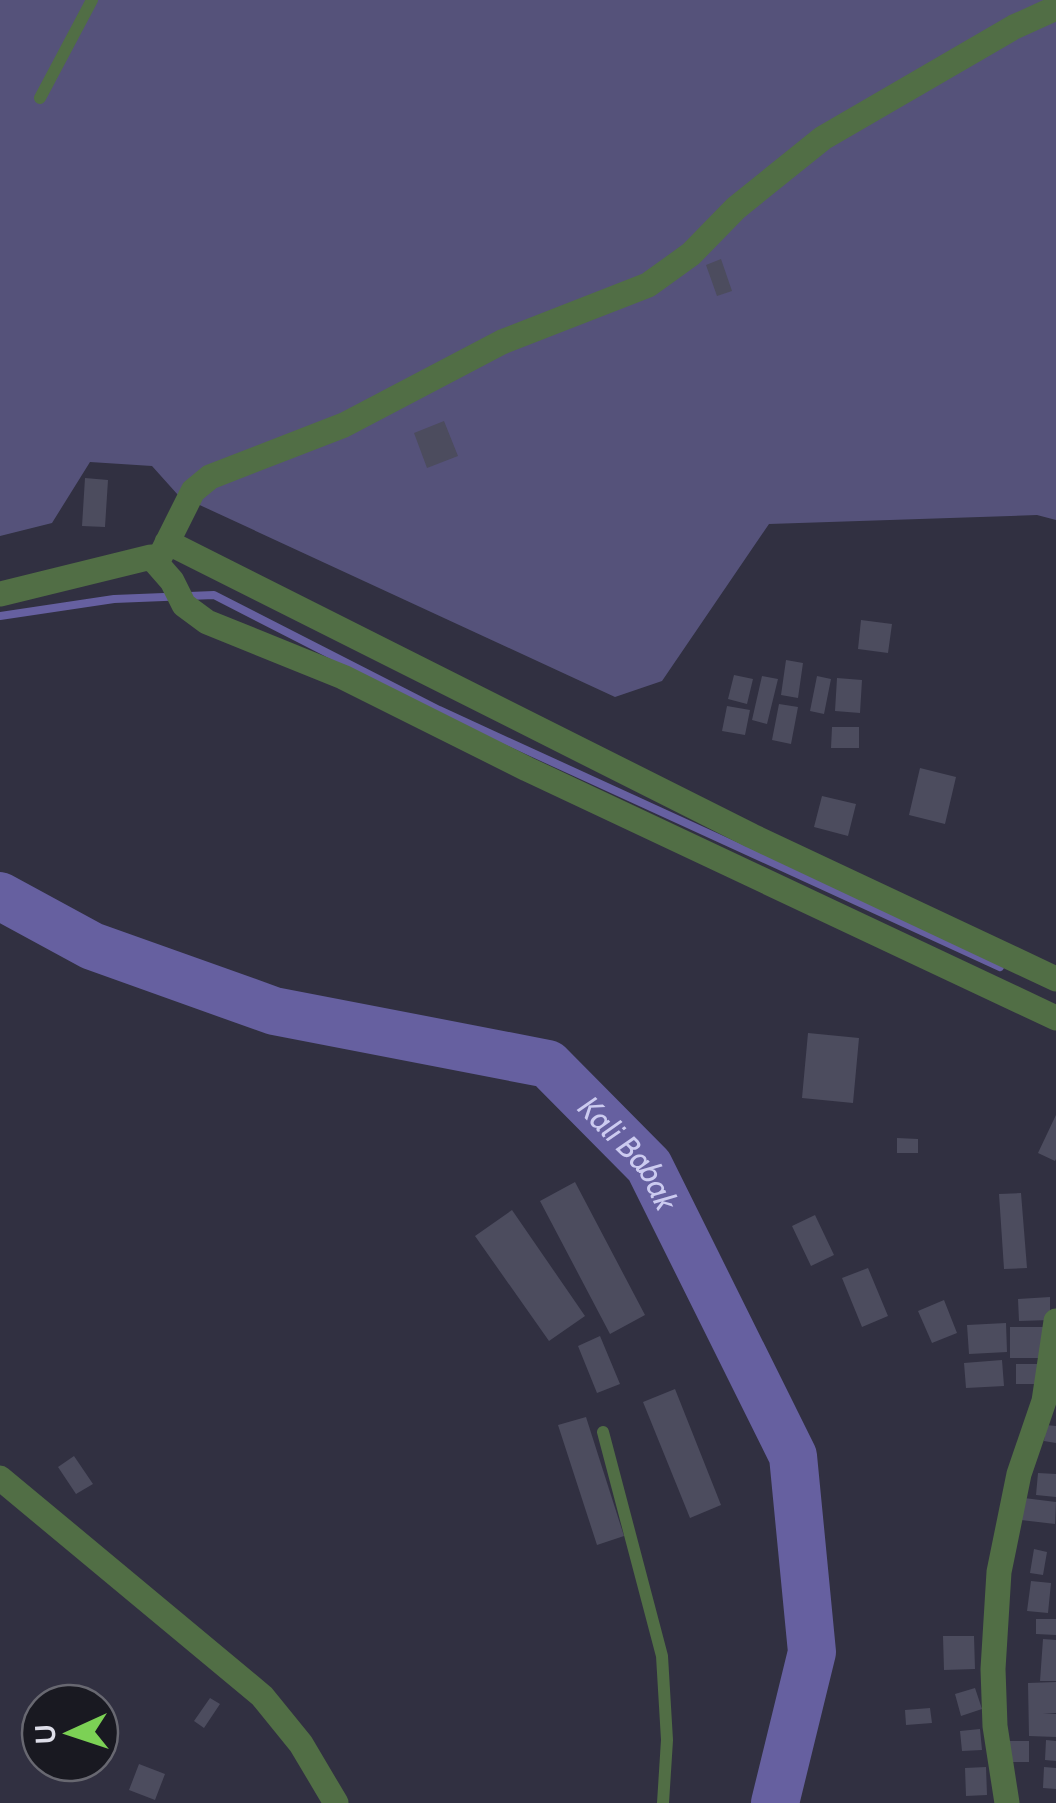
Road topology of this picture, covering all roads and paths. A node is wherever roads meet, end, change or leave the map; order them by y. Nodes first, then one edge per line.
1 (92, 0) edge
2 (1056, 8) edge
3 (40, 98) dead end
4 (166, 561) junction
5 (0, 594) edge
6 (745, 852) junction
7 (1056, 979) edge
8 (1056, 1018) edge
9 (1056, 1322) edge
10 (603, 1432) dead end
11 (0, 1478) edge
12 (336, 1803) edge
13 (663, 1803) edge
14 (1007, 1803) edge

1 - 3 lane
2 - 4 street
4 - 5 street
4 - 6 street
4 - 6 street
6 - 7 street
6 - 8 street
9 - 14 street
10 - 13 lane
11 - 12 street

